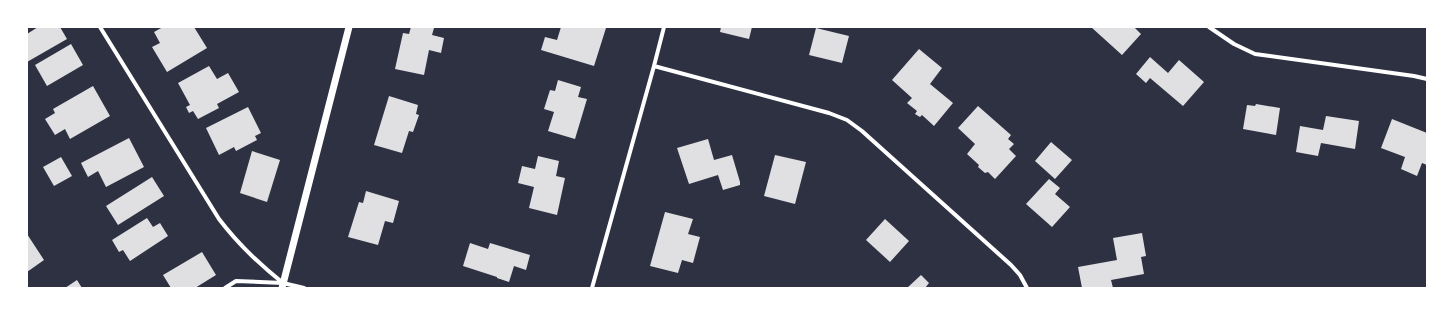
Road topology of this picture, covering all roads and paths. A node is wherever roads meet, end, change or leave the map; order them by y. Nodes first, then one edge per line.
1 (100, 27) edge
2 (349, 27) edge
3 (664, 27) edge
4 (1209, 27) edge
5 (654, 66) junction
6 (1427, 79) edge
7 (283, 286) edge
8 (225, 288) edge
9 (304, 288) edge
10 (592, 288) edge
11 (1027, 288) edge

1 - 7 street
2 - 7 street
3 - 5 street
4 - 6 street
5 - 10 street
5 - 11 street
7 - 8 street
7 - 9 street

